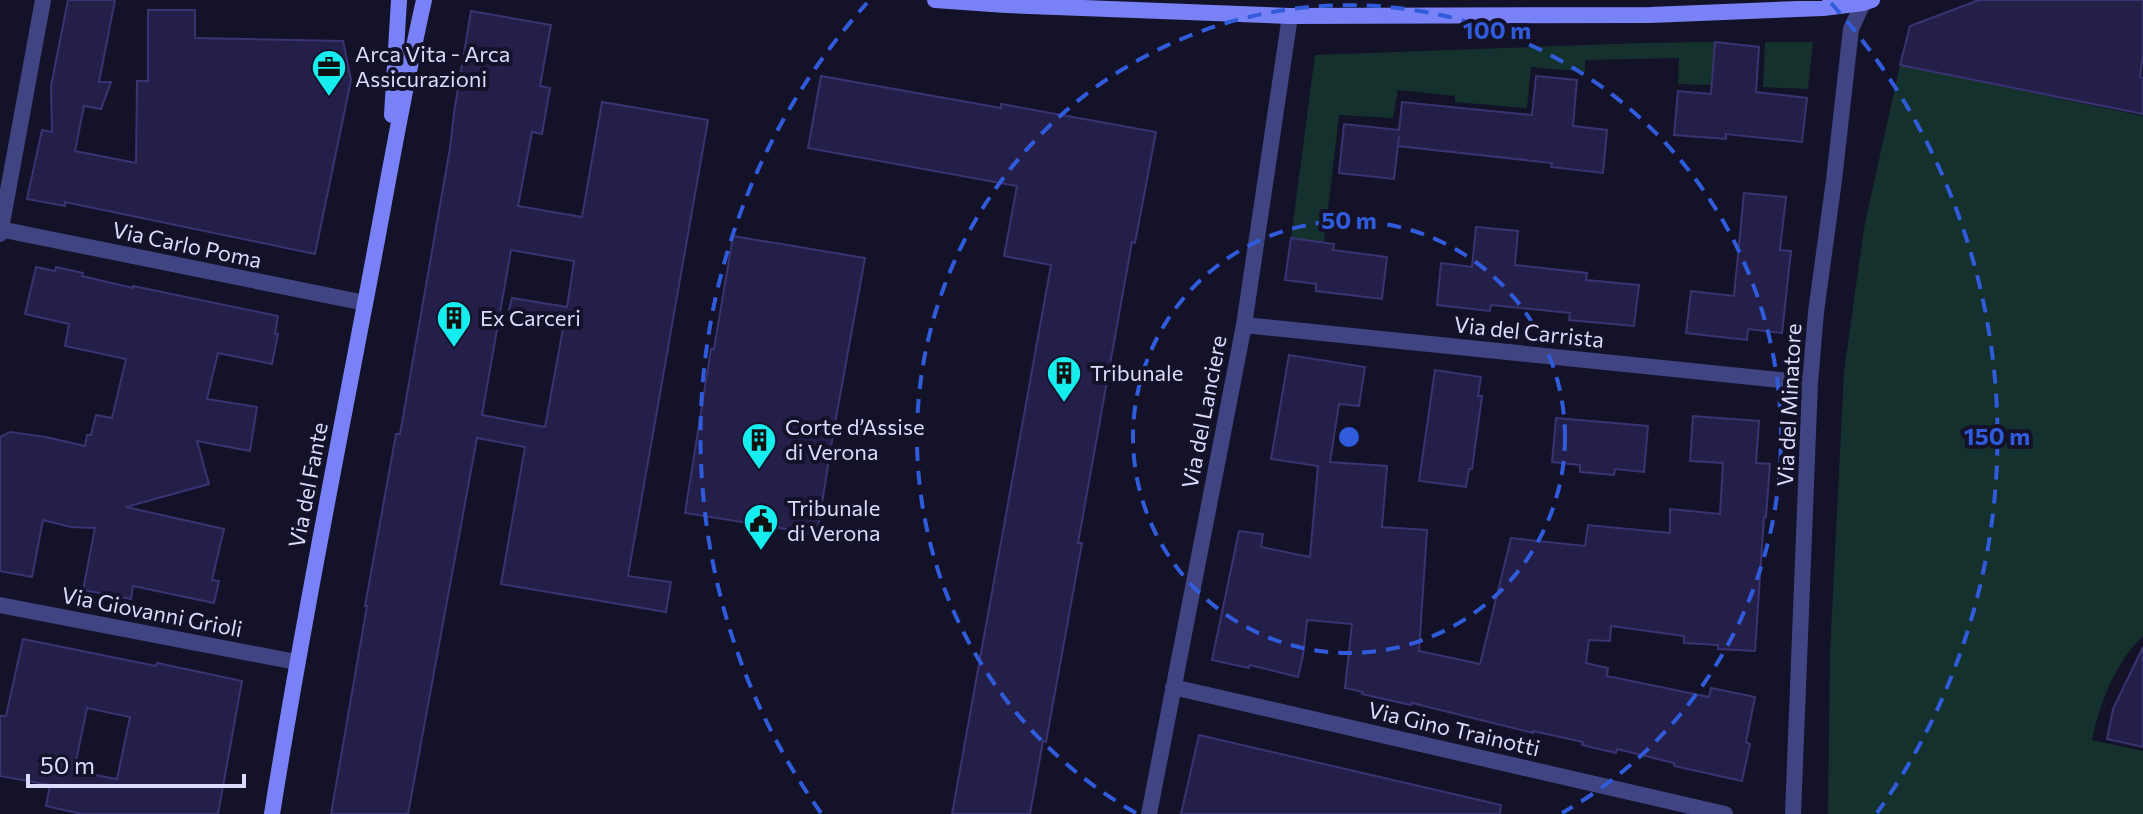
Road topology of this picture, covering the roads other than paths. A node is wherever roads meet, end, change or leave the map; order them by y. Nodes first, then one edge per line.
1 (43, 0) edge
2 (399, 0) edge
3 (424, 0) edge
4 (935, 0) edge
5 (1867, 2) edge
6 (1290, 16) junction
7 (390, 165) junction
8 (0, 230) edge
9 (365, 303) junction
10 (1244, 325) junction
11 (1810, 383) junction
12 (0, 605) edge
13 (296, 662) junction
14 (1173, 687) junction
15 (272, 814) edge
16 (1149, 814) edge
17 (1725, 814) edge
18 (1793, 814) edge

1 - 8 street
2 - 7 street, Via del Fante
3 - 7 street, Via del Fante
4 - 6 street
5 - 6 street
5 - 11 street, Via del Minatore
6 - 10 street, Via del Lanciere
7 - 9 street, Via del Fante
8 - 9 street, Via Carlo Poma
9 - 13 street, Via del Fante
10 - 11 street, Via del Carrista
10 - 14 street, Via del Lanciere
11 - 18 street, Via del Minatore
12 - 13 street, Via Giovanni Grioli
13 - 15 street, Via del Fante
14 - 16 street, Via del Lanciere
14 - 17 street, Via Gino Trainotti

